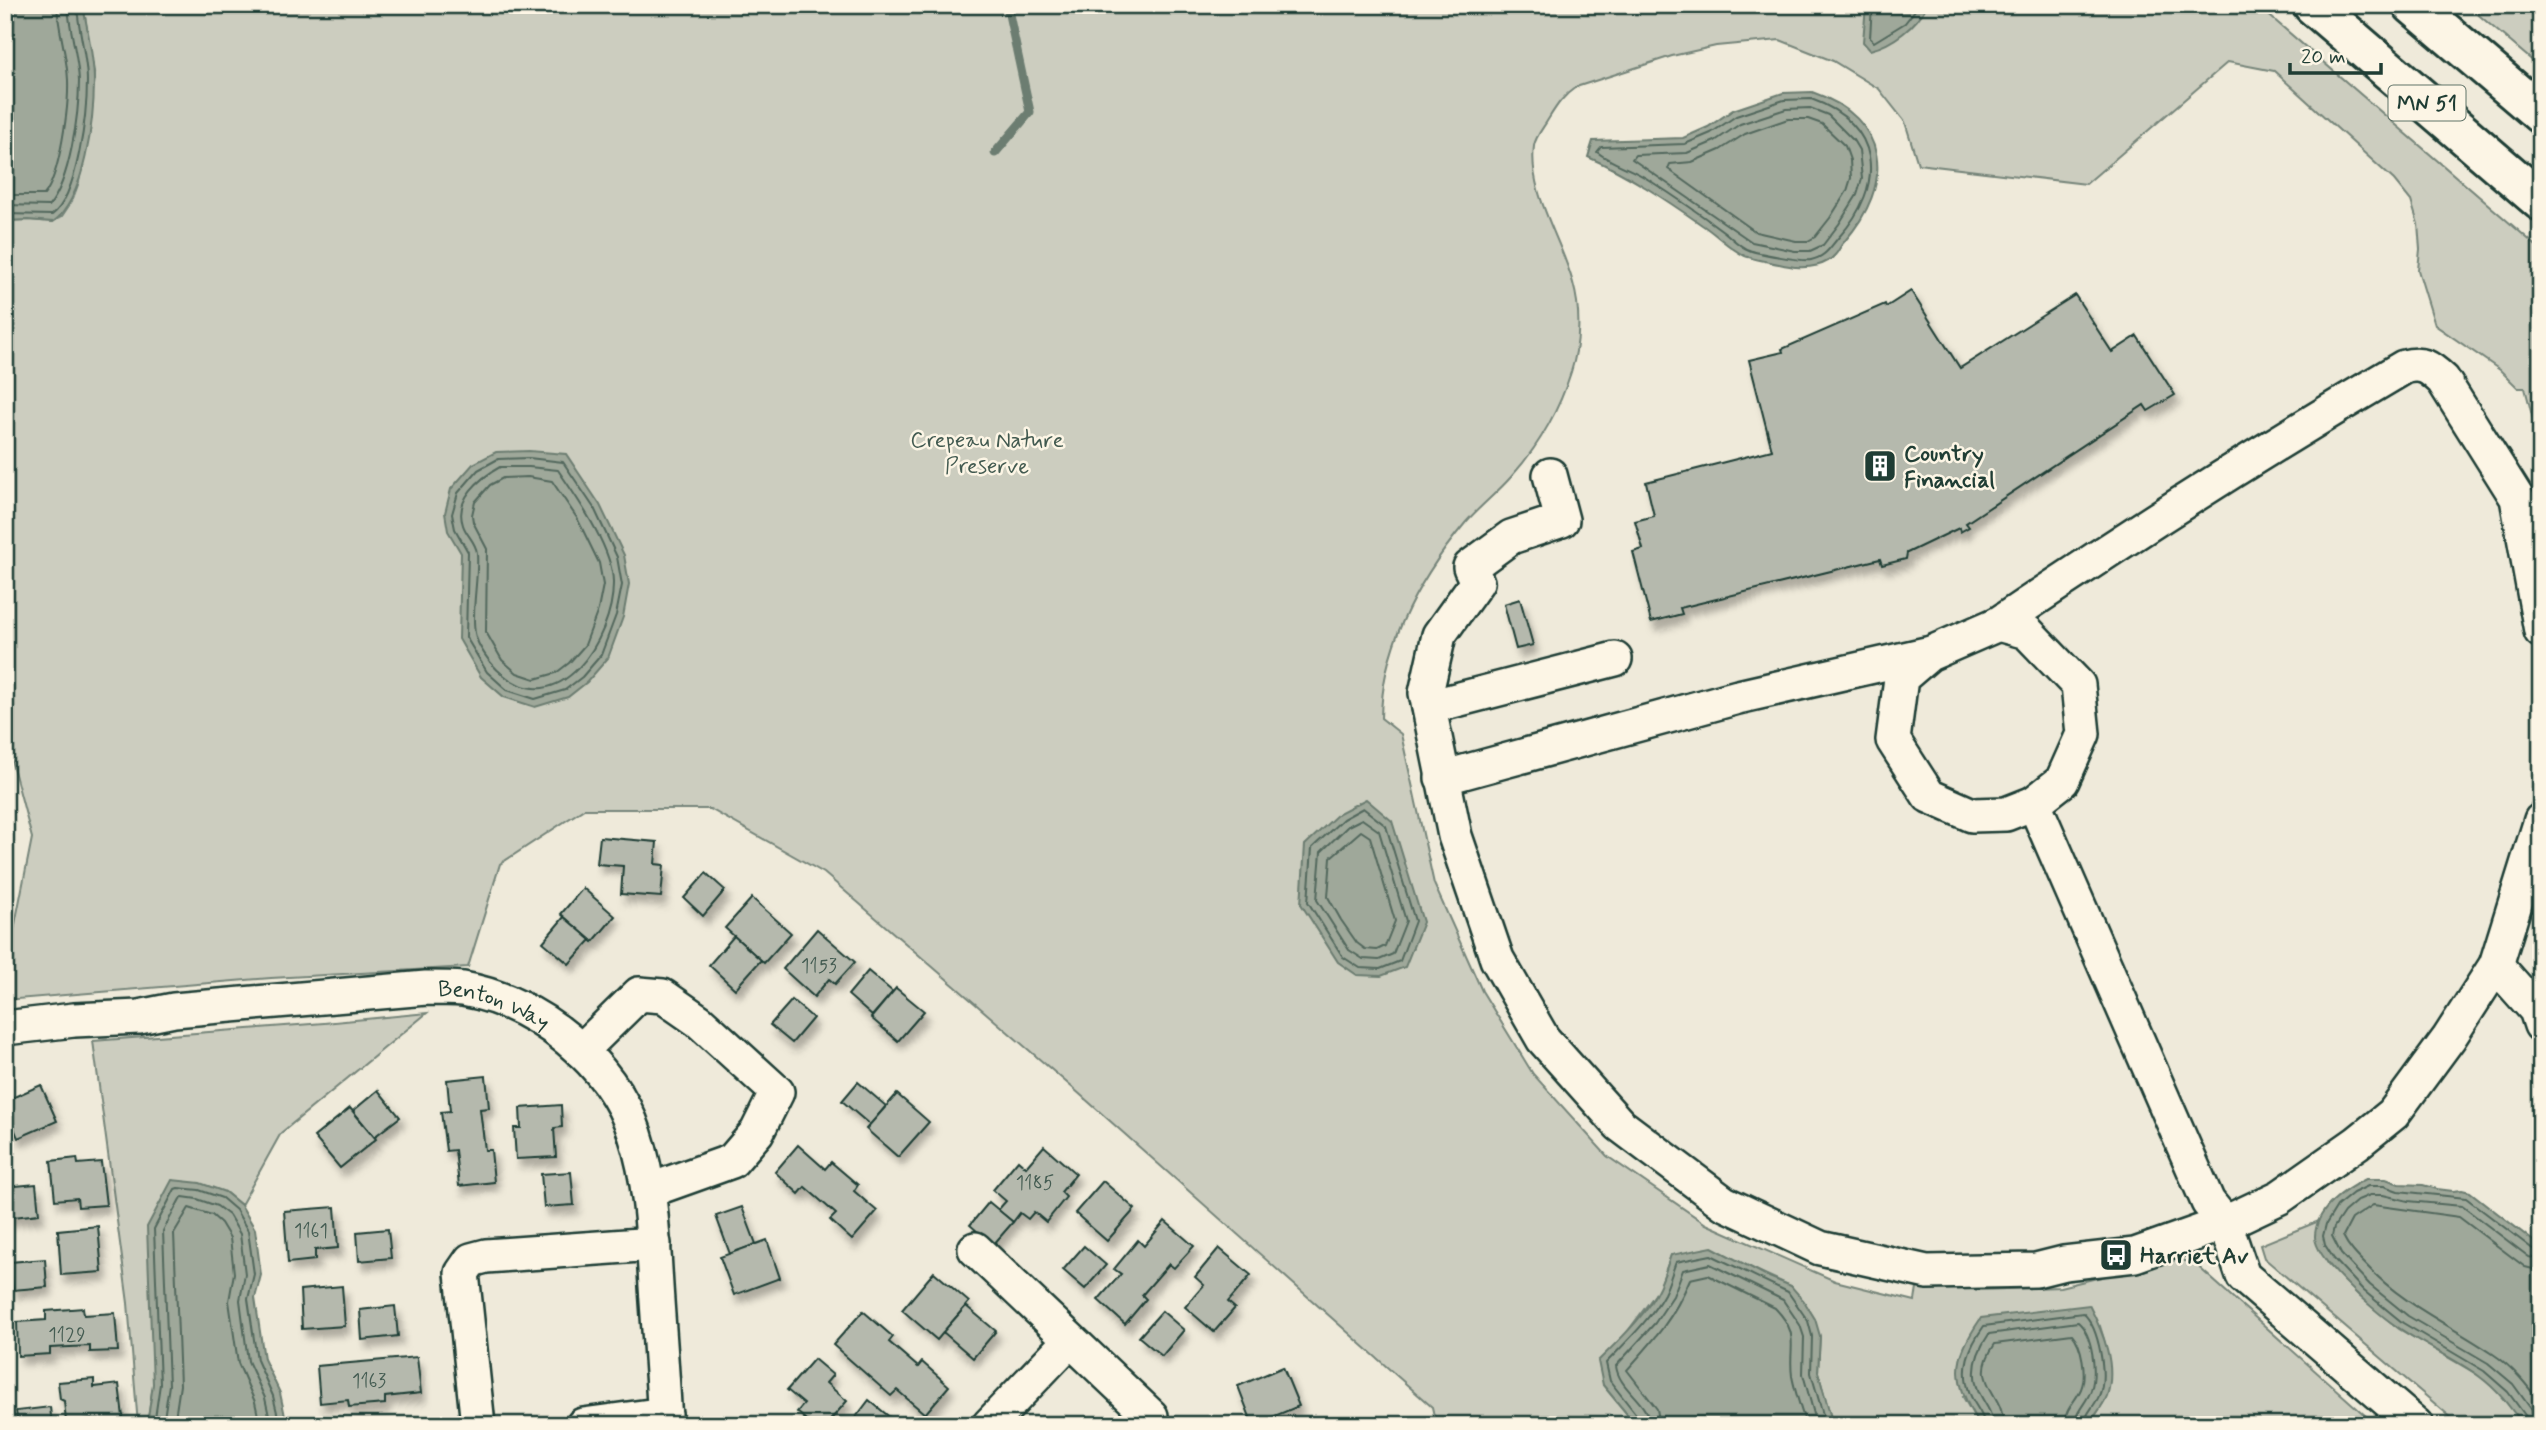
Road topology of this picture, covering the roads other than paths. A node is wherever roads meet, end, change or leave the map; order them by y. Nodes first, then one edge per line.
1 (2313, 5) edge
2 (2413, 5) edge
3 (2541, 114) edge
4 (2541, 201) edge
5 (1550, 475) dead end
6 (1998, 624) junction
7 (2541, 631) edge
8 (1929, 654) junction
9 (1615, 659) dead end
10 (1429, 707) junction
11 (1442, 778) junction
12 (2034, 803) junction
13 (2541, 820) edge
14 (2496, 965) junction
15 (2541, 1025) edge
16 (5, 1028) edge
17 (581, 1051) junction
18 (648, 1191) junction
19 (2225, 1223) junction
20 (654, 1244) junction
21 (975, 1249) dead end
22 (1070, 1340) junction
23 (665, 1420) edge
24 (478, 1425) edge
25 (583, 1425) edge
26 (989, 1425) edge
27 (1143, 1425) edge
28 (2416, 1425) edge

1 - 4 highway, MN 51
2 - 3 highway, MN 51
5 - 10 street
6 - 7 street
6 - 8 street
6 - 12 street
8 - 11 street
8 - 12 street
9 - 10 street
10 - 11 street
11 - 19 street
12 - 19 street
13 - 14 street
14 - 15 street
14 - 19 street
16 - 17 street, Benton Way
17 - 18 street, Benton Way
17 - 18 street
18 - 20 street, Benton Way
19 - 28 street
20 - 23 street, Benton Way
20 - 24 street
21 - 22 street
22 - 26 street
22 - 27 street
23 - 25 street

